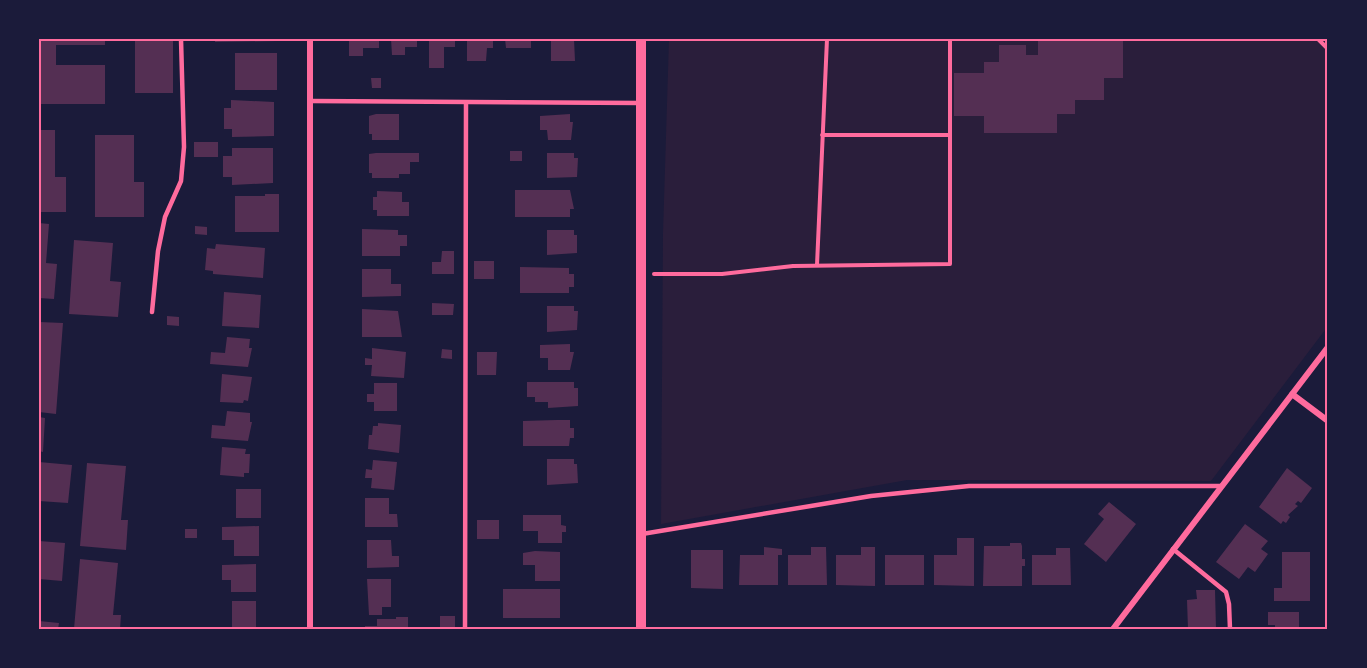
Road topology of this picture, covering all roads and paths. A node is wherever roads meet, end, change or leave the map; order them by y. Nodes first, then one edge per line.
1 (181, 39) edge
2 (310, 39) edge
3 (641, 39) edge
4 (827, 39) edge
5 (950, 39) edge
6 (1318, 39) edge
7 (1328, 49) edge
8 (310, 101) junction
9 (466, 103) junction
10 (641, 103) junction
11 (822, 135) junction
12 (949, 135) junction
13 (817, 265) junction
14 (641, 274) junction
15 (152, 312) dead end
16 (1328, 347) edge
17 (1292, 394) junction
18 (1328, 421) edge
19 (1221, 486) junction
20 (641, 534) junction
21 (1173, 549) junction
22 (310, 629) edge
23 (465, 629) edge
24 (641, 629) edge
25 (1113, 629) edge
26 (1230, 629) edge

1 - 15 lane
2 - 8 street
3 - 10 street
4 - 11 path
5 - 12 path
6 - 7 path
8 - 9 lane
8 - 22 street
9 - 10 lane
9 - 23 lane
10 - 14 street
11 - 12 path
11 - 13 path
12 - 13 path
13 - 14 path
14 - 20 street
16 - 17 street
17 - 18 street
17 - 19 street
19 - 20 lane
19 - 21 street
20 - 24 street
21 - 25 street
21 - 26 lane

